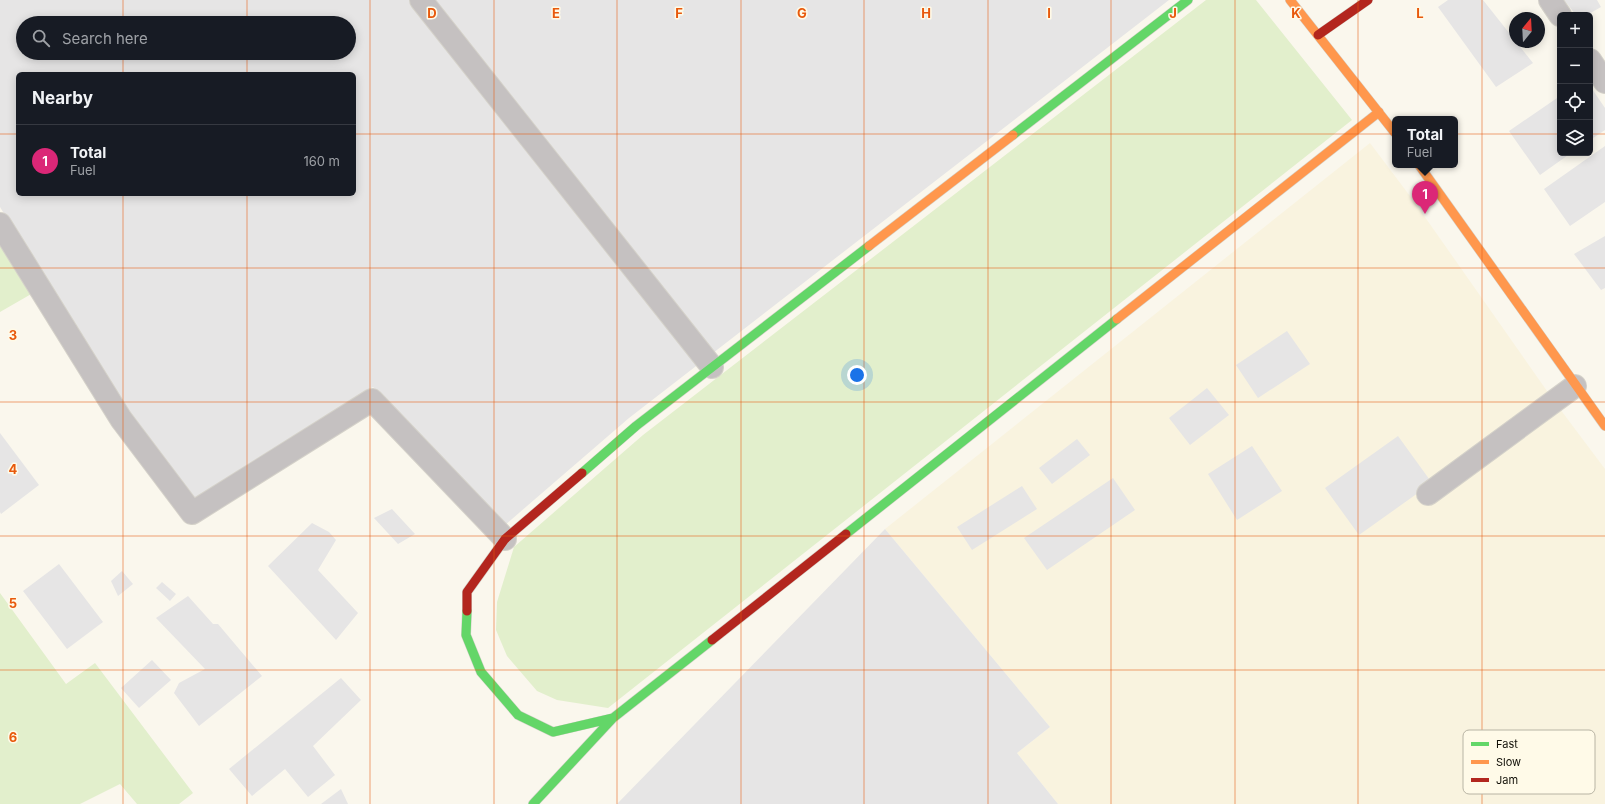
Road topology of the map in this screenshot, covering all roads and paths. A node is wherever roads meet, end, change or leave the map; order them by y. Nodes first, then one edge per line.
1 (421, 0) edge
2 (1188, 0) edge
3 (1290, 0) edge
4 (1368, 0) edge
5 (1550, 0) edge
6 (1558, 12) edge
7 (1318, 35) junction
8 (1593, 64) edge
9 (1605, 82) edge
10 (1379, 112) junction
11 (1392, 129) edge
12 (1421, 168) edge
13 (0, 224) edge
14 (712, 368) junction
15 (1575, 386) junction
16 (1605, 426) edge
17 (1428, 494) dead end
18 (505, 539) junction
19 (613, 718) junction
20 (533, 804) edge

1 - 14 street
2 - 14 main road
3 - 7 main road
4 - 7 main road
5 - 6 street
7 - 10 main road
8 - 9 street
10 - 11 main road
10 - 19 main road
12 - 15 main road
13 - 18 street
14 - 18 main road
15 - 16 main road
15 - 17 street
18 - 19 main road
19 - 20 main road

